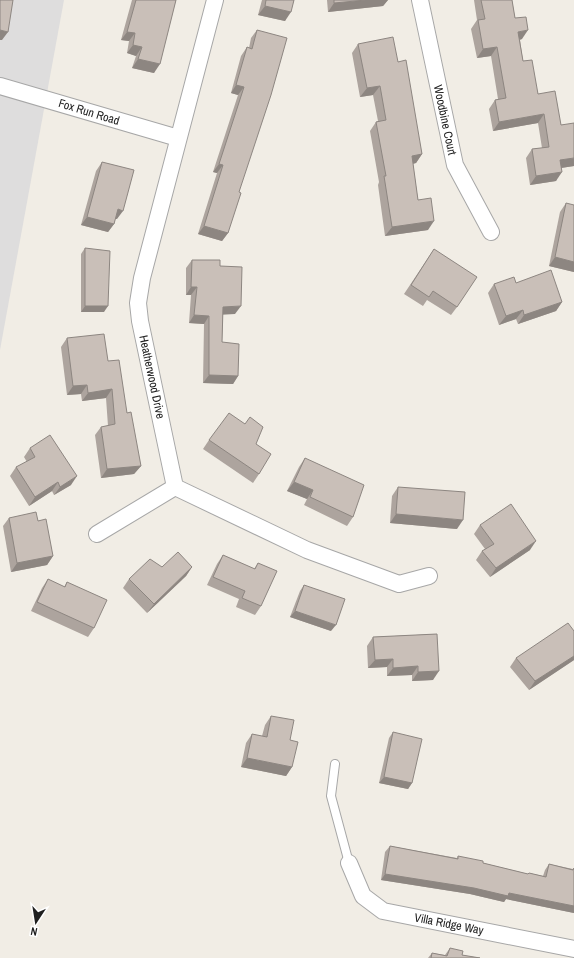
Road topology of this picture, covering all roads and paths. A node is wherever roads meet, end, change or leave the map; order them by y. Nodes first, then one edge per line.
1 (215, 0) edge
2 (420, 0) edge
3 (0, 86) edge
4 (178, 138) junction
5 (491, 232) dead end
6 (175, 487) junction
7 (97, 534) dead end
8 (430, 576) dead end
9 (335, 764) dead end
10 (349, 863) joint
11 (574, 949) edge

1 - 4 street, Heatherwood Drive
2 - 5 street, Woodbine Court
3 - 4 street, Fox Run Road
4 - 6 street, Heatherwood Drive
6 - 7 street
6 - 8 street
9 - 10 lane
10 - 11 street, Villa Ridge Way

